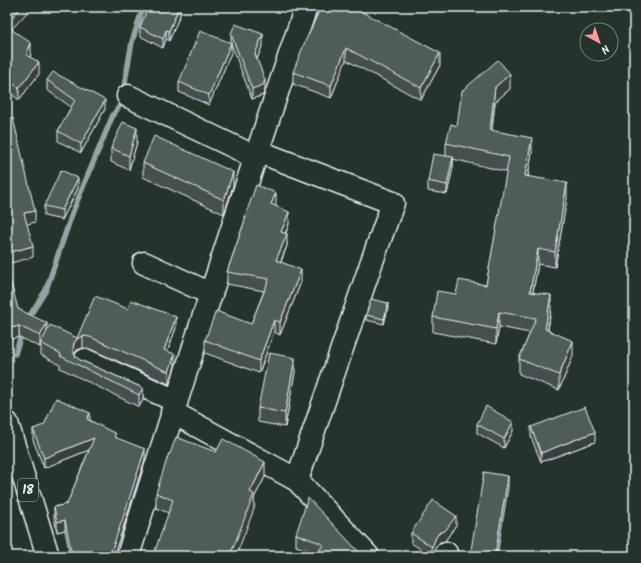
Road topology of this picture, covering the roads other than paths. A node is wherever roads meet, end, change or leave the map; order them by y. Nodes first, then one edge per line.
1 (306, 7) edge
2 (128, 96) dead end
3 (256, 156) junction
4 (144, 263) dead end
5 (211, 294) junction
6 (85, 360) dead end
7 (174, 406) junction
8 (7, 423) edge
9 (297, 480) junction
10 (48, 556) edge
11 (128, 556) edge
12 (368, 556) edge

1 - 3 street
2 - 3 street
3 - 5 street
3 - 9 street
4 - 5 street
5 - 7 street
6 - 7 street
7 - 9 street
7 - 11 street
8 - 10 street, 18
9 - 12 street

